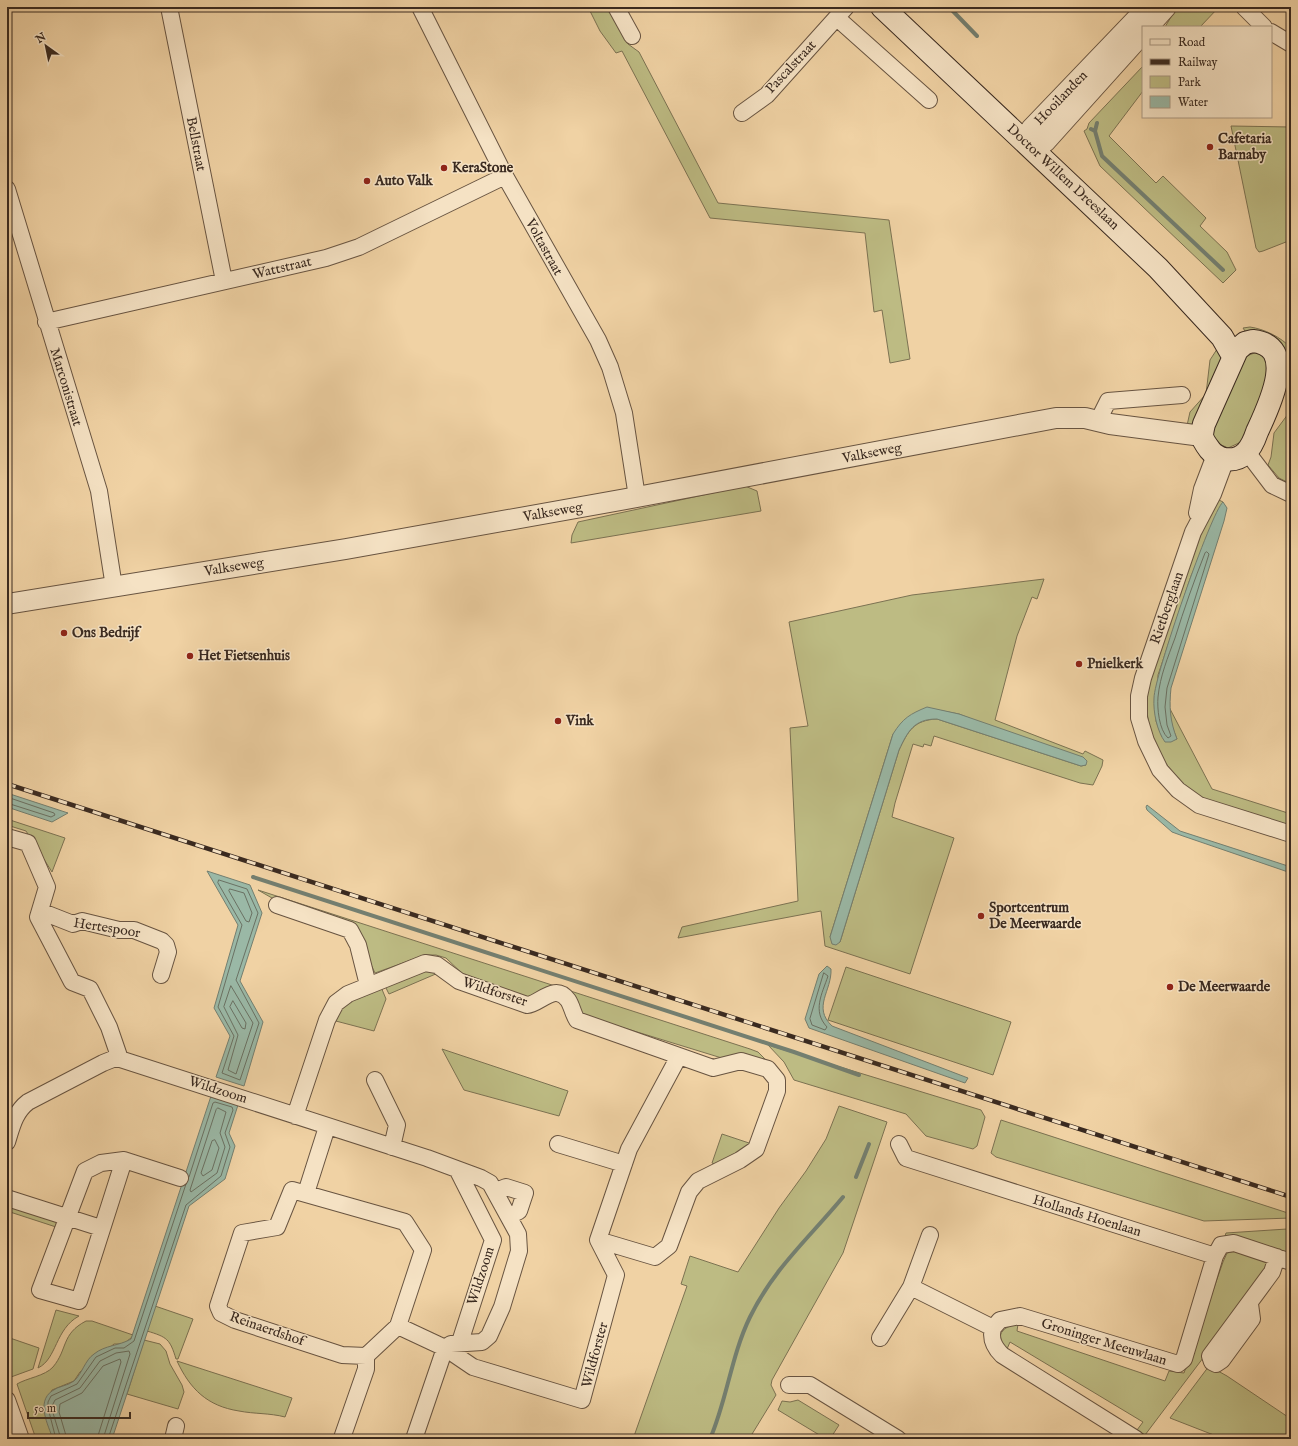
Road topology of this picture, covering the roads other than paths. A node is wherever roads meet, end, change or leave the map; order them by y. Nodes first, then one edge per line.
1 (168, 7) edge
2 (420, 7) edge
3 (616, 7) edge
4 (882, 7) edge
5 (901, 7) edge
6 (1148, 7) edge
7 (1166, 7) edge
8 (1244, 7) edge
9 (841, 12) edge
10 (1149, 26) edge
11 (1263, 26) edge
12 (1272, 33) edge
13 (1142, 34) edge
14 (632, 36) dead end
15 (1291, 44) edge
16 (929, 100) dead end
17 (742, 113) dead end
18 (1035, 139) junction
19 (505, 176) junction
20 (7, 189) edge
21 (224, 281) junction
22 (46, 322) junction
23 (1239, 350) junction
24 (1287, 378) edge
25 (1182, 395) dead end
26 (1098, 421) junction
27 (1202, 436) junction
28 (1247, 452) junction
29 (1220, 457) junction
30 (1291, 494) edge
31 (637, 497) junction
32 (114, 587) junction
33 (7, 604) edge
34 (1291, 834) edge
35 (7, 837) edge
36 (278, 905) dead end
37 (40, 911) junction
38 (161, 975) dead end
39 (368, 985) junction
40 (679, 1056) junction
41 (120, 1059) junction
42 (375, 1080) dead end
43 (295, 1116) junction
44 (327, 1127) junction
45 (7, 1142) edge
46 (558, 1144) dead end
47 (899, 1144) dead end
48 (392, 1147) junction
49 (124, 1160) junction
50 (624, 1164) junction
51 (457, 1169) junction
52 (180, 1178) dead end
53 (496, 1191) junction
54 (306, 1193) junction
55 (7, 1198) edge
56 (509, 1216) junction
57 (69, 1218) junction
58 (101, 1228) junction
59 (930, 1235) dead end
60 (598, 1240) junction
61 (1214, 1256) junction
62 (1284, 1260) edge
63 (911, 1287) junction
64 (1250, 1304) dead end
65 (398, 1326) junction
66 (993, 1328) junction
67 (880, 1338) dead end
68 (460, 1342) junction
69 (445, 1348) junction
70 (366, 1356) junction
71 (789, 1385) dead end
72 (7, 1400) edge
73 (15, 1434) edge
74 (342, 1438) edge
75 (414, 1439) edge
76 (898, 1439) edge
77 (1136, 1439) edge

1 - 21 street, Bellstraat
2 - 19 street, Voltastraat
3 - 14 street
4 - 18 main road, Doctor Willem Dreeslaan
5 - 18 main road, Doctor Willem Dreeslaan
6 - 18 street, Hooilanden
7 - 10 street
8 - 11 street
9 - 16 street, Pascalstraat
9 - 17 street, Pascalstraat
12 - 15 street
13 - 18 street, Hooilanden
18 - 23 main road, Doctor Willem Dreeslaan
19 - 21 street, Wattstraat
19 - 31 street, Voltastraat
20 - 22 street, Marconistraat
21 - 22 street, Wattstraat
22 - 32 street, Marconistraat
23 - 24 main road
23 - 27 main road
24 - 28 main road
25 - 26 street
26 - 27 street, Valkseweg
26 - 31 street, Valkseweg
27 - 29 main road
28 - 29 main road
28 - 30 street
29 - 34 street, Rietberglaan
31 - 32 street, Valkseweg
32 - 33 street, Valkseweg
35 - 37 street
36 - 39 street
37 - 38 street, Hertespoor
37 - 41 street
39 - 40 street, Wildforster
39 - 43 street, Wildforster
40 - 50 street
40 - 60 street, Wildforster
41 - 43 street, Wildzoom
41 - 45 street
42 - 48 street
43 - 44 street, Wildzoom
44 - 48 street, Wildzoom
44 - 54 street
46 - 50 street
47 - 61 street, Hollands Hoenlaan
48 - 51 street, Wildzoom
49 - 52 street
49 - 57 street
49 - 58 street
50 - 60 street
51 - 53 street, Wildzoom
51 - 68 street, Wildzoom
53 - 56 street, Wildzoom
53 - 56 street
54 - 65 street, Reinaerdshof
54 - 70 street, Reinaerdshof
55 - 57 street
56 - 68 street, Wildzoom
57 - 58 street
57 - 58 street
59 - 63 street
60 - 69 street, Wildforster
61 - 62 street
61 - 66 street, Groninger Meeuwlaan
62 - 64 street
63 - 66 street
63 - 67 street
65 - 69 street
65 - 70 street, Reinaerdshof
66 - 77 street
68 - 69 street, Wildzoom
69 - 75 street
70 - 74 street
71 - 76 street
72 - 73 street

